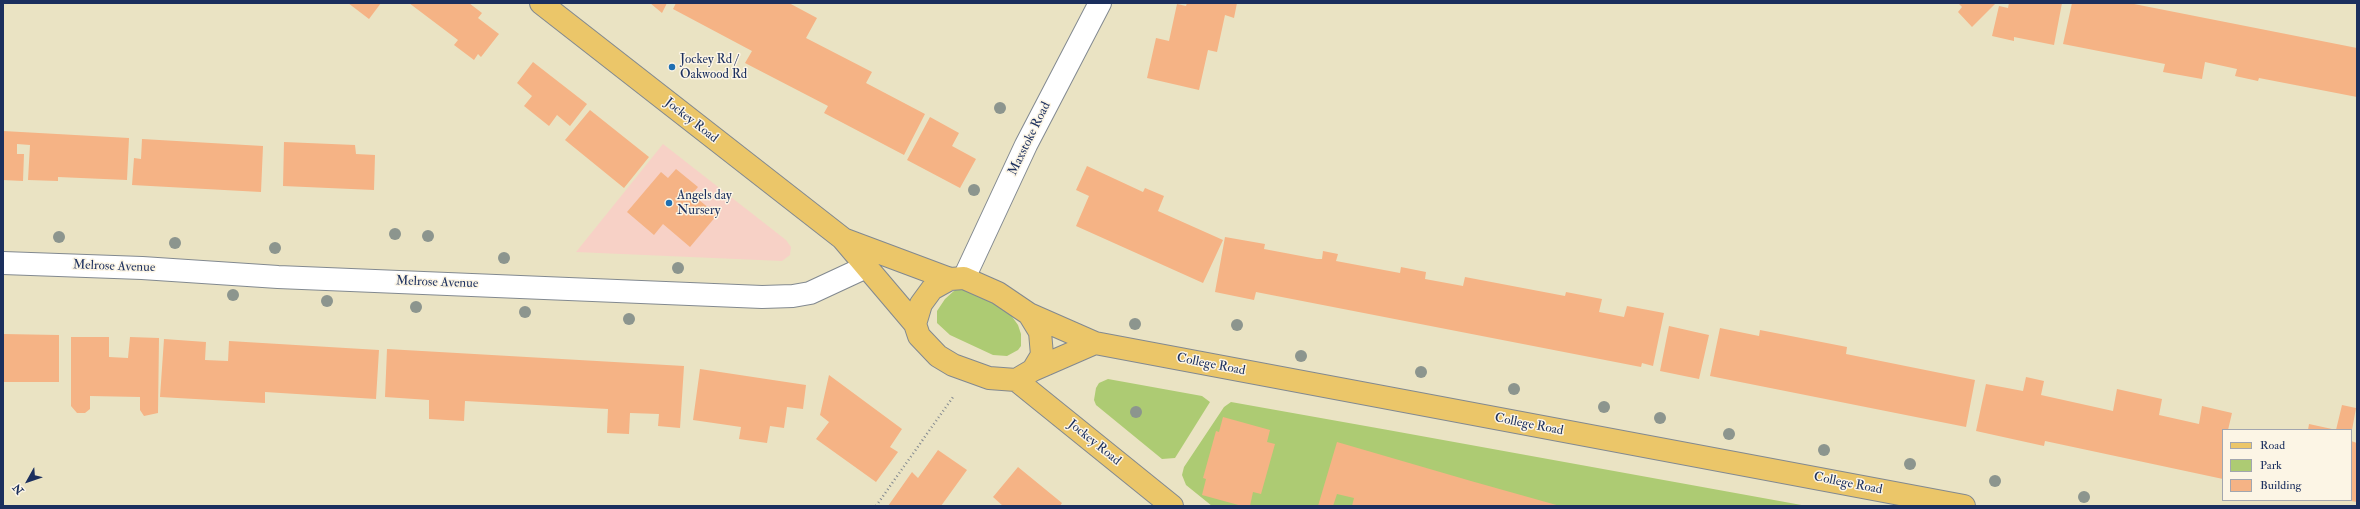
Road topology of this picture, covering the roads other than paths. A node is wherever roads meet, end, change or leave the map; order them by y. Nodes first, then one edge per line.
1 (541, 3) edge
2 (1100, 3) edge
3 (842, 238) junction
4 (3, 263) edge
5 (866, 267) junction
6 (957, 278) junction
7 (1029, 314) junction
8 (915, 324) junction
9 (1095, 343) junction
10 (1025, 375) junction
11 (1172, 506) edge
12 (1964, 506) edge

1 - 3 main road, Jockey Road
2 - 6 street, Maxstoke Road
3 - 5 main road, Jockey Road
3 - 6 main road, Jockey Road
4 - 5 street, Melrose Avenue
5 - 8 main road, Jockey Road
6 - 7 main road
6 - 8 main road
7 - 9 main road, College Road
7 - 10 main road
8 - 10 main road
9 - 10 main road
9 - 12 main road, College Road
10 - 11 main road, Jockey Road

